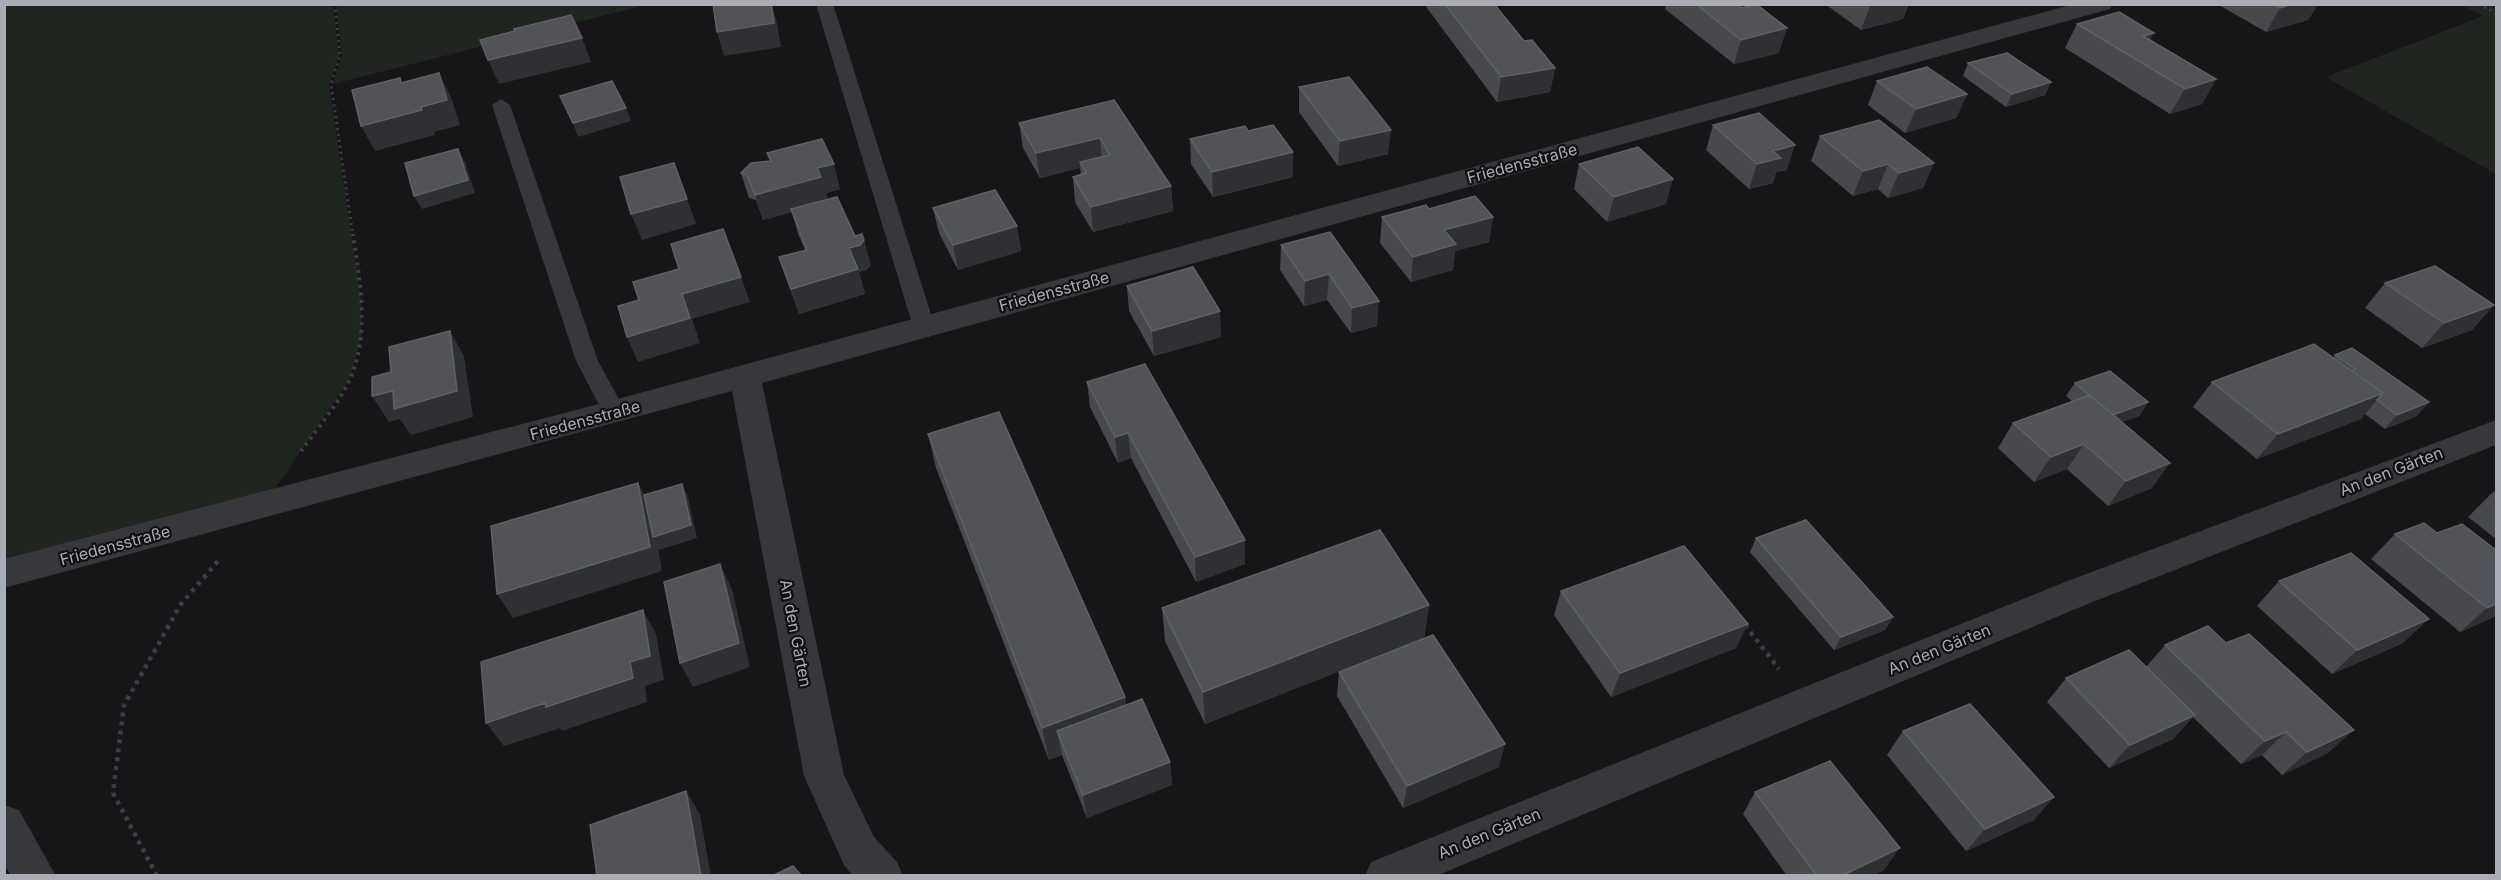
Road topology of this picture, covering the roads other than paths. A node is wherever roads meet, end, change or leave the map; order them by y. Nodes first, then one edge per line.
1 (824, 4) edge
2 (2102, 4) edge
3 (501, 105) dead end
4 (924, 327) junction
5 (745, 376) junction
6 (614, 412) junction
7 (2496, 432) edge
8 (4, 574) edge
9 (4, 824) edge
10 (35, 876) edge
11 (882, 876) edge
12 (1386, 876) edge

1 - 4 lane
2 - 4 street, Friedensstraße
3 - 6 lane
4 - 5 street, Friedensstraße
5 - 6 street, Friedensstraße
5 - 11 street, An den Gärten
6 - 8 street, Friedensstraße
7 - 12 street, An den Gärten
9 - 10 street

